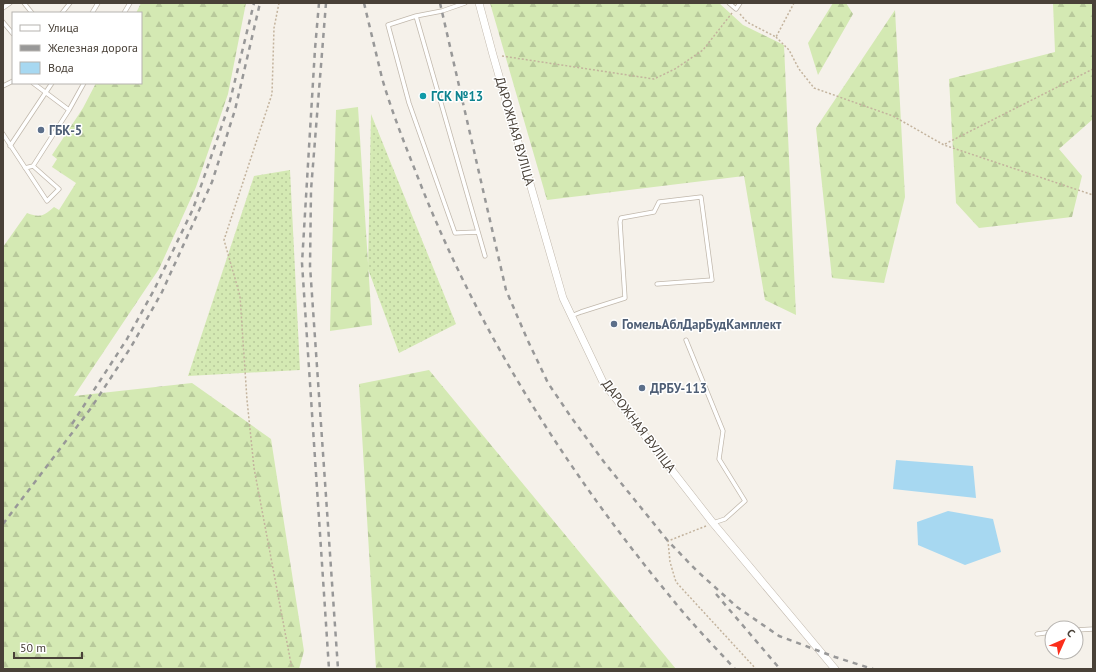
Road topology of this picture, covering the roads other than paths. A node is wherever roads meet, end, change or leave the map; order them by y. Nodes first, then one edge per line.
1 (10, 3) edge
2 (24, 3) edge
3 (70, 3) edge
4 (98, 3) edge
5 (130, 3) edge
6 (466, 3) edge
7 (479, 3) edge
8 (729, 3) edge
9 (740, 3) edge
10 (3, 8) edge
11 (31, 12) edge
12 (63, 12) edge
13 (93, 12) edge
14 (125, 12) edge
15 (416, 16) junction
16 (3, 22) edge
17 (12, 33) edge
18 (12, 82) edge
19 (34, 84) edge
20 (51, 84) edge
21 (83, 84) edge
22 (3, 86) edge
23 (46, 93) junction
24 (69, 110) junction
25 (3, 134) edge
26 (10, 146) junction
27 (33, 166) junction
28 (25, 168) junction
29 (478, 232) junction
30 (484, 256) dead end
31 (657, 284) dead end
32 (571, 316) junction
33 (686, 340) dead end
34 (713, 523) junction
35 (1044, 633) edge
36 (1037, 634) dead end
37 (835, 669) edge

1 - 10 lane
2 - 11 lane
3 - 12 lane
4 - 13 lane
5 - 14 lane
6 - 15 lane
7 - 32 street, ДАРОЖНАЯ ВУЛІЦА
8 - 9 lane
15 - 29 lane
15 - 29 lane
16 - 17 lane
18 - 22 lane
19 - 23 lane
20 - 23 lane
21 - 24 lane
23 - 24 lane
23 - 26 lane
24 - 27 lane
25 - 26 lane
26 - 28 lane
27 - 28 lane
27 - 28 lane
29 - 30 lane
31 - 32 lane
32 - 34 street, ДАРОЖНАЯ ВУЛІЦА
33 - 34 lane
34 - 37 street, ДАРОЖНАЯ ВУЛІЦА
35 - 36 lane

